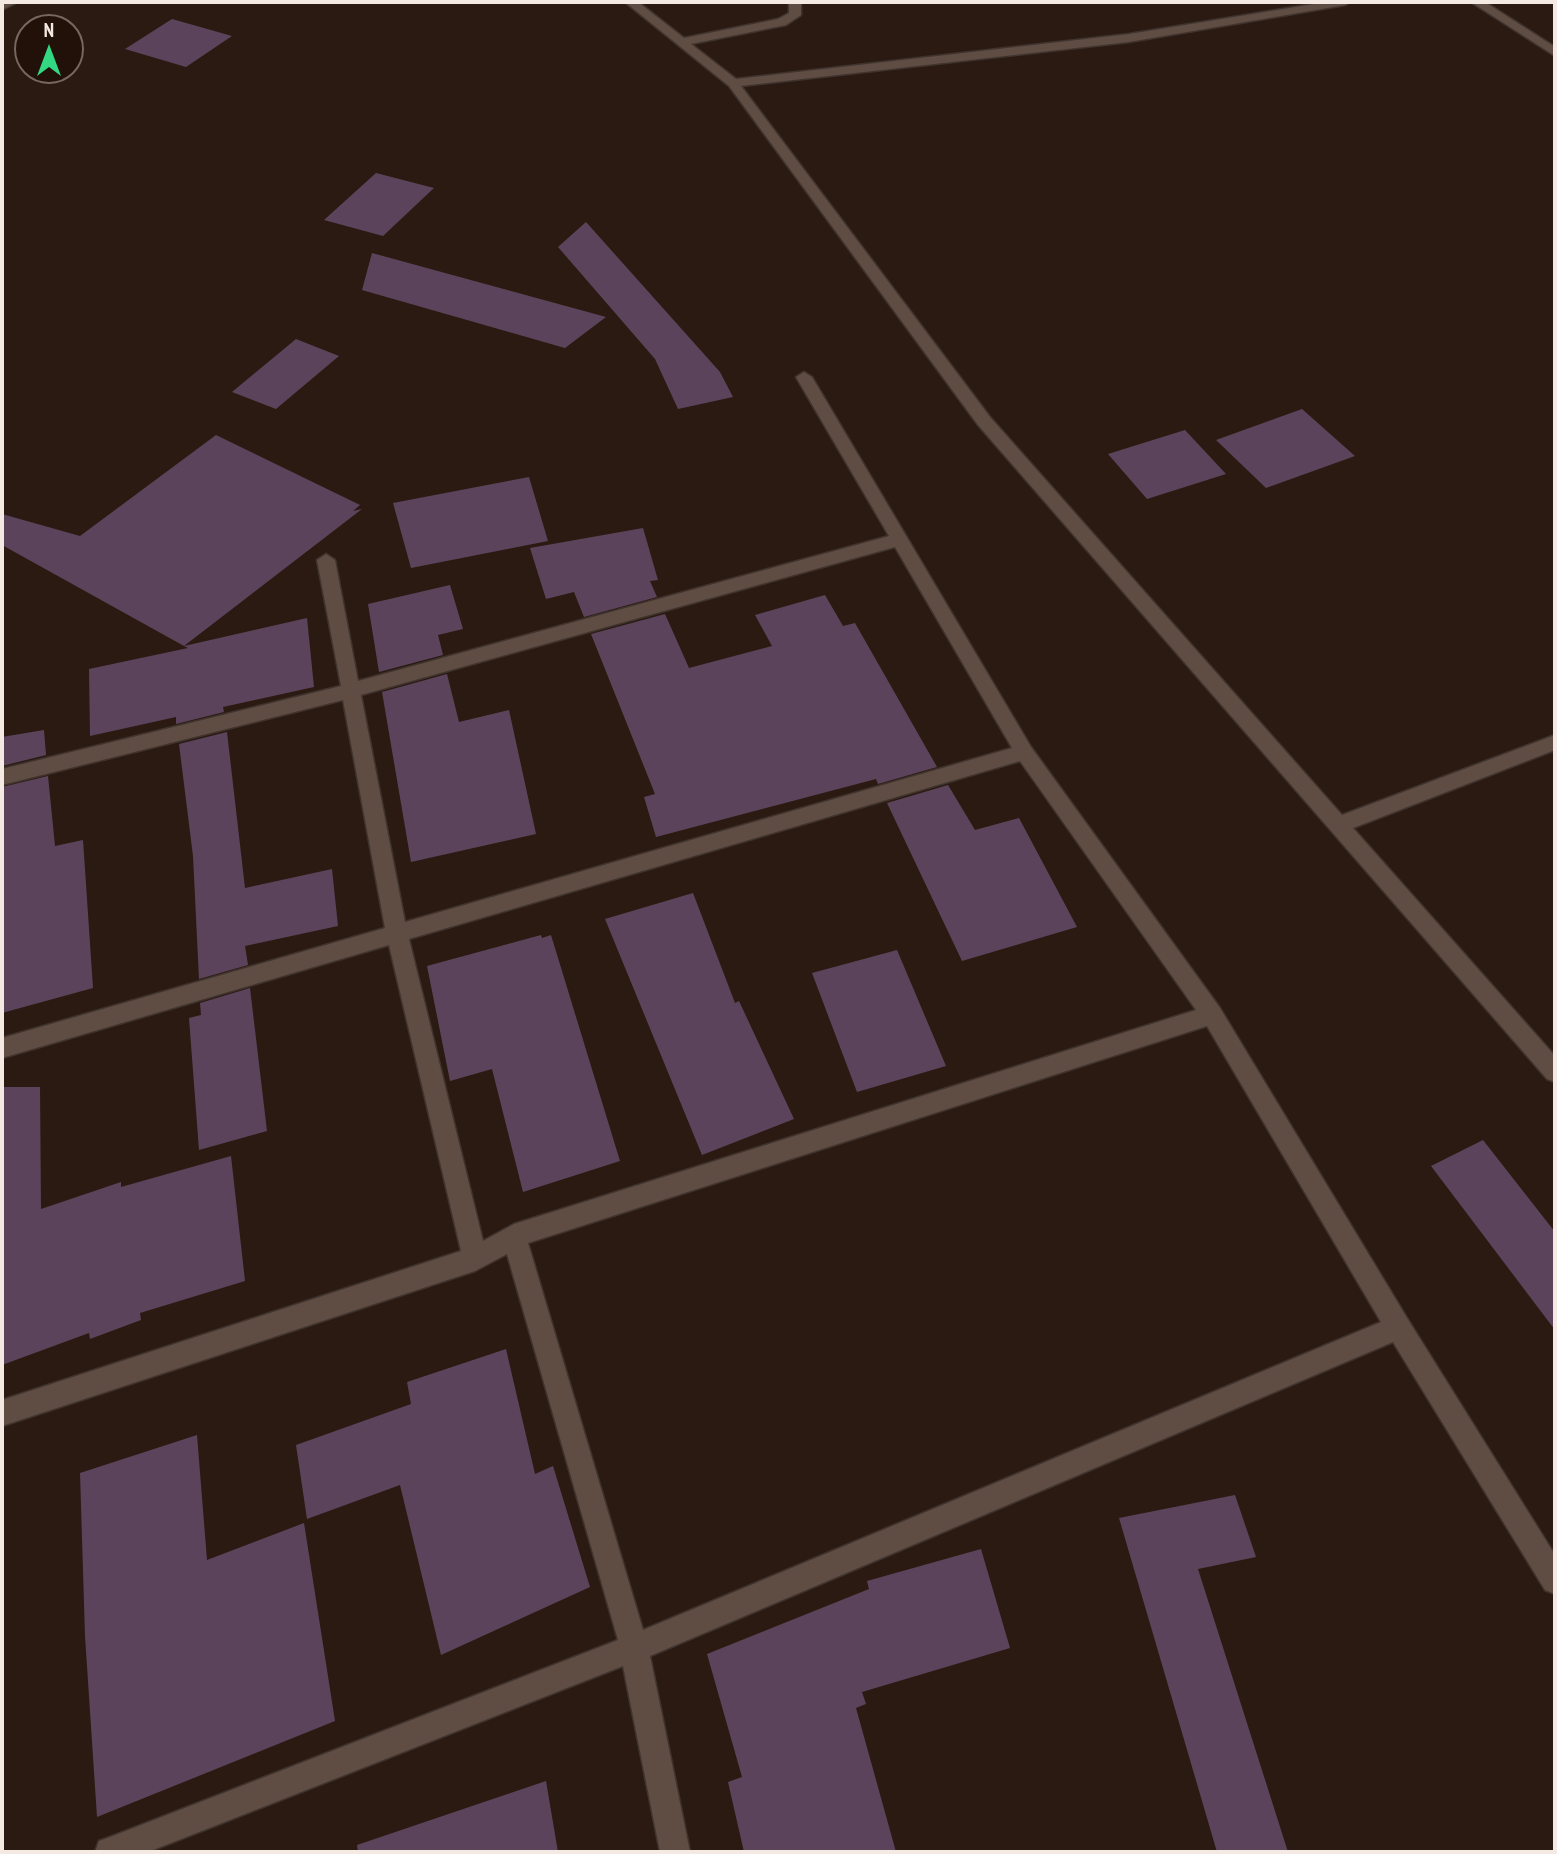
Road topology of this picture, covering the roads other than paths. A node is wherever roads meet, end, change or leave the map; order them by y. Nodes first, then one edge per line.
1 (12, 2) edge
2 (631, 2) edge
3 (795, 2) edge
4 (1345, 2) edge
5 (1476, 2) edge
6 (2, 7) edge
7 (681, 42) junction
8 (1555, 51) edge
9 (733, 83) junction
10 (804, 377) dead end
11 (901, 538) junction
12 (326, 560) dead end
13 (349, 691) junction
14 (1555, 742) edge
15 (1024, 752) junction
16 (2, 777) edge
17 (1339, 825) junction
18 (397, 934) junction
19 (1212, 1015) junction
20 (2, 1048) edge
21 (1555, 1072) edge
22 (514, 1236) junction
23 (475, 1259) junction
24 (1398, 1327) junction
25 (2, 1413) edge
26 (1555, 1580) edge
27 (634, 1648) junction
28 (110, 1852) edge
29 (675, 1852) edge

1 - 6 street
2 - 7 street
3 - 7 street
4 - 9 street
5 - 8 street
7 - 9 street
9 - 17 street
10 - 11 street
11 - 13 street
11 - 15 street
12 - 13 street
13 - 16 street
13 - 18 street
14 - 17 street
15 - 18 street
15 - 19 street
17 - 21 street
18 - 20 street
18 - 23 street
19 - 22 street
19 - 24 street
22 - 23 street
22 - 27 street
23 - 25 street
24 - 26 street
24 - 27 street
27 - 28 street
27 - 29 street

